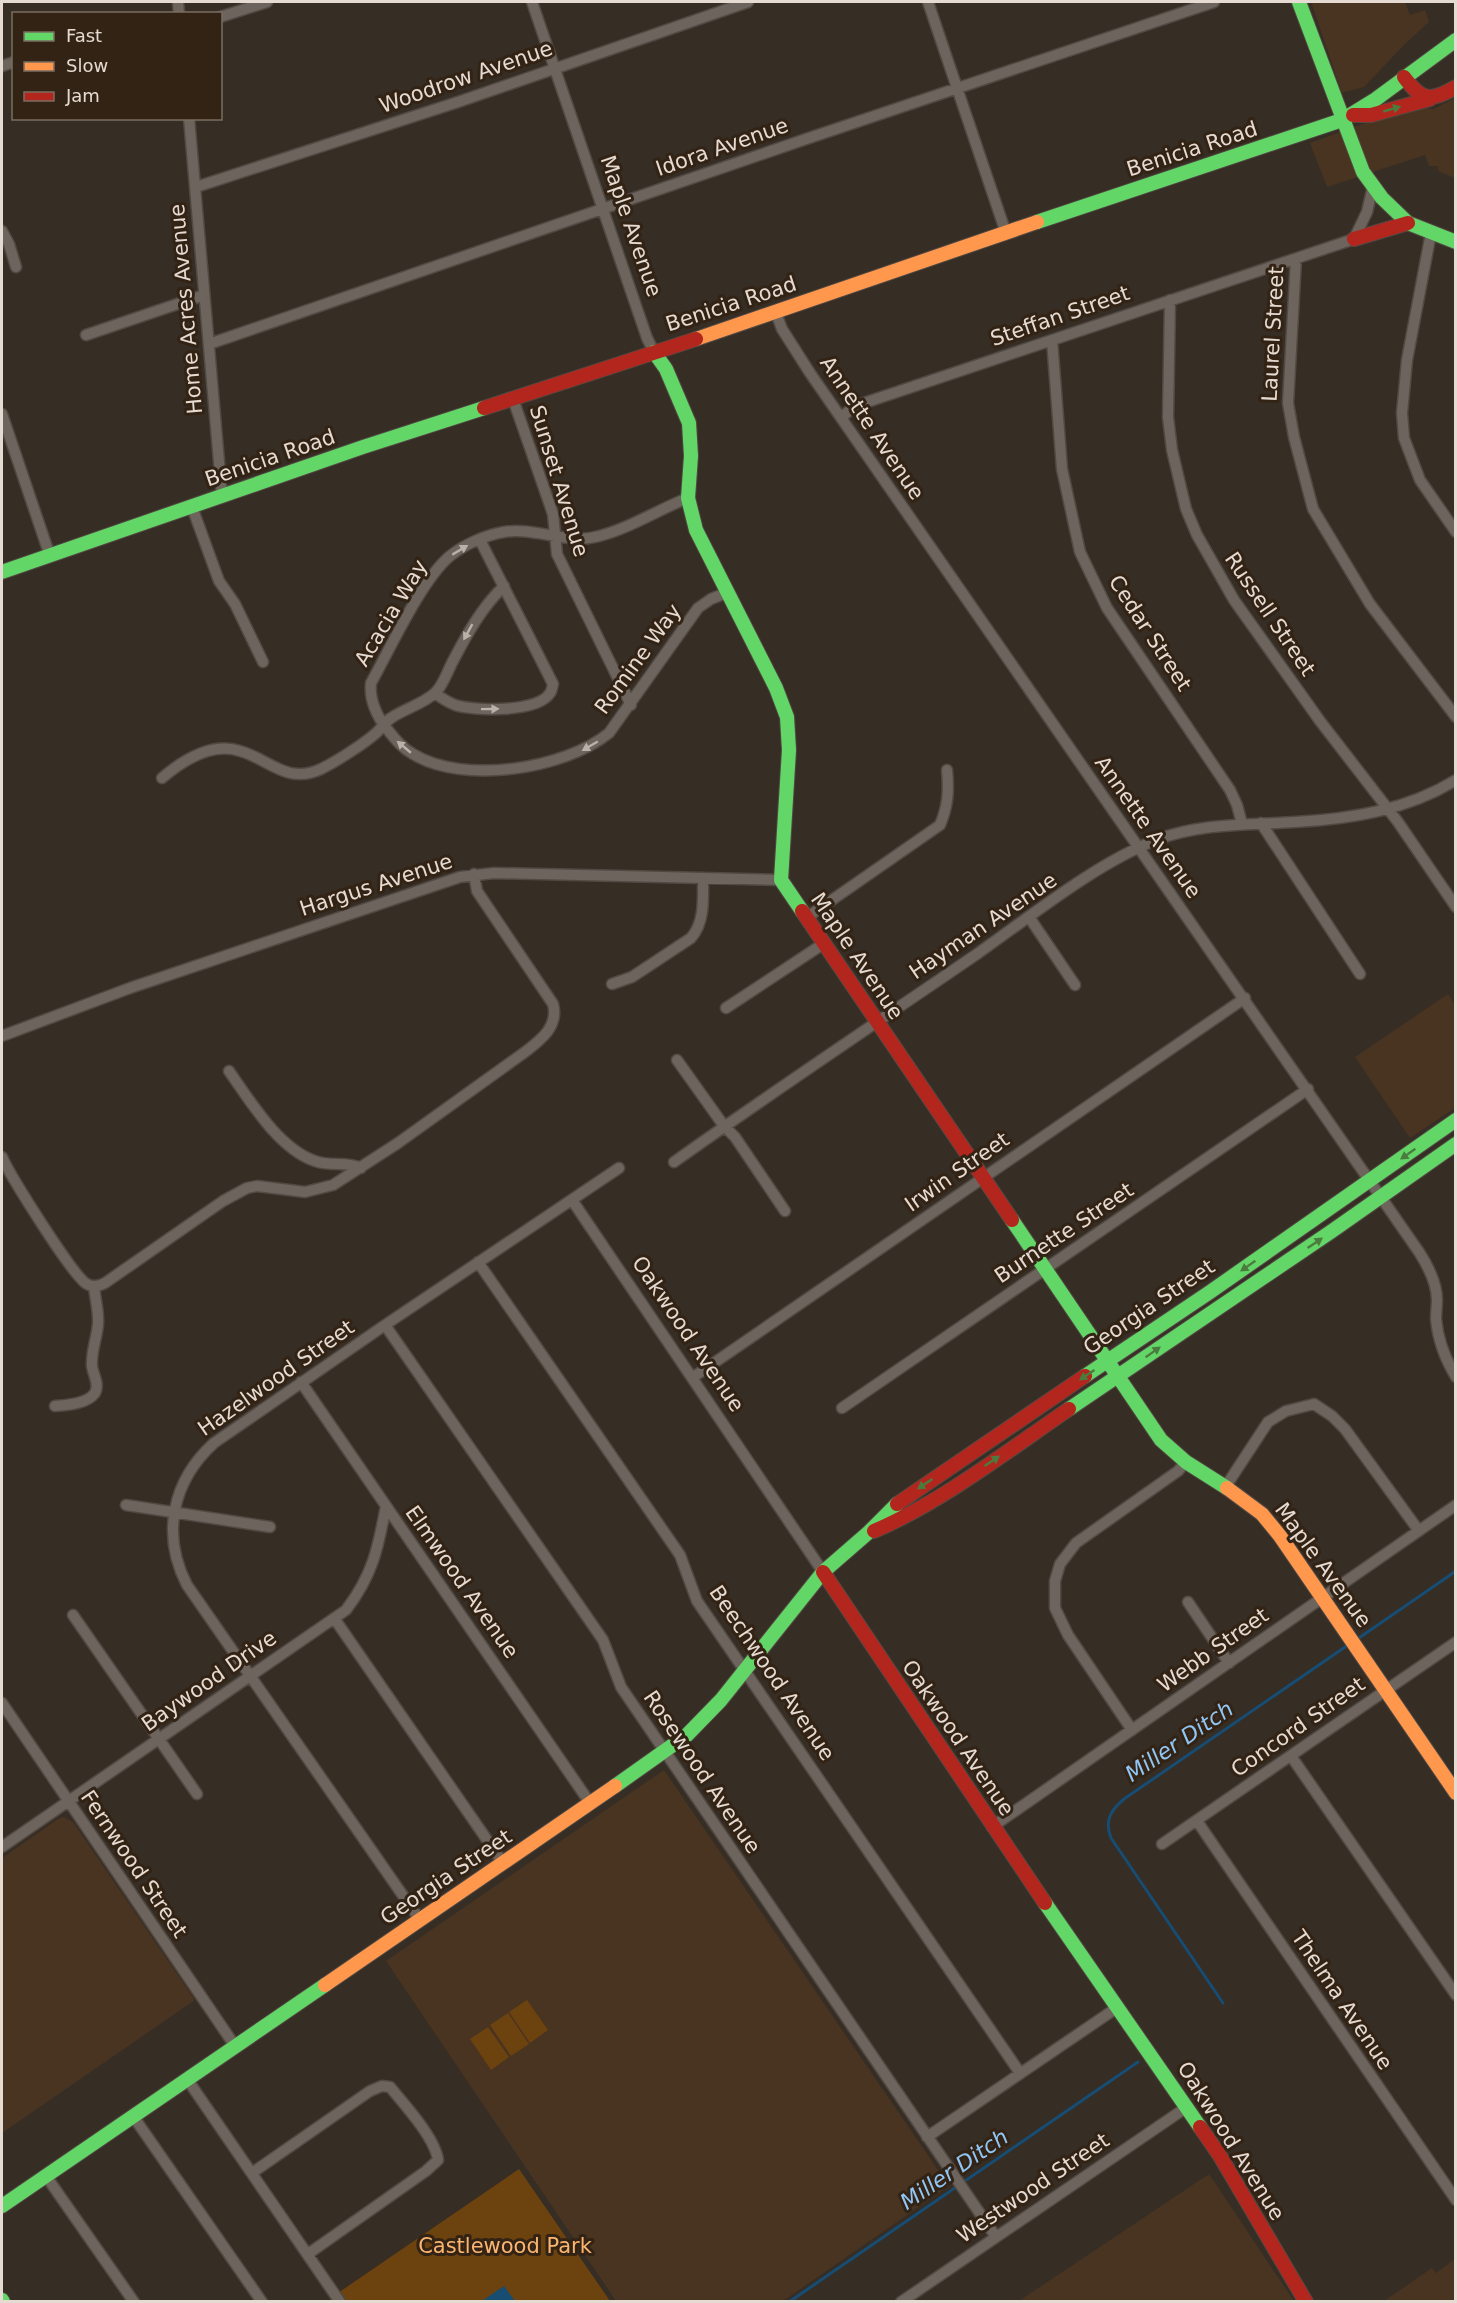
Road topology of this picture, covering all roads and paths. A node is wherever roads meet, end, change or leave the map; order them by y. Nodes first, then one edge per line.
1 (267, 2) edge
2 (532, 2) edge
3 (748, 2) edge
4 (928, 2) edge
5 (1214, 2) edge
6 (1299, 2) edge
7 (222, 16) edge
8 (1455, 40) edge
9 (555, 68) junction
10 (1404, 77) junction
11 (1455, 87) edge
12 (958, 89) junction
13 (1430, 99) junction
14 (1348, 117) junction
15 (189, 120) edge
16 (1373, 186) junction
17 (196, 187) junction
18 (603, 209) junction
19 (1408, 223) junction
20 (2, 231) edge
21 (1431, 232) junction
22 (1006, 233) junction
23 (1354, 240) junction
24 (1455, 242) edge
25 (1296, 259) junction
26 (16, 267) dead end
27 (204, 295) junction
28 (1170, 300) junction
29 (776, 313) junction
30 (86, 335) dead end
31 (1052, 340) junction
32 (209, 344) junction
33 (654, 352) junction
34 (513, 399) junction
35 (2, 414) edge
36 (841, 418) junction
37 (222, 496) junction
38 (687, 498) junction
39 (192, 507) junction
40 (1455, 532) edge
41 (554, 536) junction
42 (480, 540) junction
43 (50, 556) junction
44 (2, 572) edge
45 (504, 586) junction
46 (726, 593) junction
47 (263, 662) dead end
48 (435, 693) junction
49 (631, 705) junction
50 (1455, 717) edge
51 (383, 724) junction
52 (947, 770) dead end
53 (162, 778) dead end
54 (1455, 780) edge
55 (1387, 809) junction
56 (1261, 823) junction
57 (1242, 824) junction
58 (1138, 848) junction
59 (474, 874) junction
60 (703, 878) junction
61 (781, 880) junction
62 (1455, 907) edge
63 (1029, 917) junction
64 (806, 918) junction
65 (823, 944) junction
66 (1360, 974) dead end
67 (612, 984) dead end
68 (1075, 985) dead end
69 (1245, 998) junction
70 (726, 1008) dead end
71 (876, 1023) junction
72 (2, 1036) edge
73 (677, 1060) dead end
74 (229, 1071) dead end
75 (1308, 1089) junction
76 (1455, 1120) edge
77 (724, 1126) junction
78 (1455, 1144) edge
79 (2, 1157) edge
80 (674, 1162) dead end
81 (361, 1168) junction
82 (619, 1168) dead end
83 (983, 1178) junction
84 (1370, 1180) junction
85 (1381, 1197) junction
86 (572, 1200) junction
87 (785, 1211) dead end
88 (478, 1262) junction
89 (1044, 1270) junction
90 (89, 1284) junction
91 (384, 1325) junction
92 (1108, 1361) junction
93 (1118, 1376) junction
94 (1455, 1377) edge
95 (692, 1378) junction
96 (301, 1382) junction
97 (55, 1406) dead end
98 (842, 1408) dead end
99 (1186, 1462) junction
100 (1226, 1486) junction
101 (126, 1505) dead end
102 (386, 1506) junction
103 (1455, 1506) edge
104 (175, 1514) junction
105 (270, 1527) dead end
106 (1419, 1531) junction
107 (869, 1532) junction
108 (823, 1572) junction
109 (1323, 1598) junction
110 (1188, 1602) dead end
111 (73, 1615) dead end
112 (334, 1618) junction
113 (1455, 1642) edge
114 (1229, 1663) junction
115 (744, 1670) junction
116 (251, 1676) junction
117 (1386, 1690) junction
118 (4, 1711) edge
119 (1132, 1730) junction
120 (159, 1740) junction
121 (665, 1752) junction
122 (1291, 1756) junction
123 (1455, 1792) edge
124 (197, 1794) dead end
125 (69, 1802) junction
126 (590, 1803) junction
127 (1197, 1821) junction
128 (992, 1827) junction
129 (1162, 1844) dead end
130 (2, 1847) edge
131 (503, 1863) junction
132 (420, 1920) junction
133 (1455, 1995) edge
134 (1118, 2007) junction
135 (235, 2046) junction
136 (1020, 2073) junction
137 (187, 2079) junction
138 (1187, 2107) junction
139 (133, 2116) junction
140 (927, 2137) junction
141 (252, 2173) junction
142 (46, 2175) junction
143 (1455, 2200) edge
144 (2, 2206) edge
145 (996, 2237) junction
146 (308, 2254) junction
147 (134, 2301) edge
148 (262, 2301) edge
149 (340, 2301) edge
150 (901, 2301) edge
151 (1306, 2301) edge

1 - 7 street
2 - 9 street, Maple Avenue
3 - 9 street, Woodrow Avenue
4 - 12 street
5 - 12 street, Idora Avenue
6 - 14 main road
8 - 10 main road, Benicia Road
9 - 17 street, Woodrow Avenue
9 - 18 street, Maple Avenue
10 - 13 main road
10 - 14 main road, Benicia Road
11 - 13 main road
12 - 18 street, Idora Avenue
12 - 22 street
14 -> 13 main road
14 - 16 main road
14 - 22 main road, Benicia Road
15 - 17 street, Home Acres Avenue
16 - 19 main road
16 - 23 street
17 - 27 street, Home Acres Avenue
18 - 32 street, Idora Avenue
18 - 33 street, Maple Avenue
19 - 21 main road
19 - 23 main road
20 - 26 street
21 - 24 main road
21 - 40 street
22 - 29 main road, Benicia Road
23 - 25 street, Laurel Street
25 - 28 street, Steffan Street
25 - 50 street, Laurel Street
27 - 30 street
27 - 32 street, Home Acres Avenue
28 - 31 street, Steffan Street
28 - 55 street, Russell Street
29 - 33 main road, Benicia Road
29 - 36 street, Annette Avenue
31 - 36 street, Steffan Street
31 - 57 street, Cedar Street
32 - 37 street, Home Acres Avenue
33 - 34 main road, Benicia Road
33 - 38 main road, Maple Avenue
34 - 37 main road, Benicia Road
34 - 41 street, Sunset Avenue
35 - 43 street
36 - 58 street, Annette Avenue
37 - 39 main road, Benicia Road
38 - 41 street, Acacia Way
38 - 46 main road, Maple Avenue
39 - 43 main road, Benicia Road
39 - 47 street
41 - 42 street, Acacia Way
41 - 49 street, Sunset Avenue
42 - 45 street
51 -> 42 street, Acacia Way
43 - 44 main road, Benicia Road
45 -> 48 street
48 -> 45 street
46 - 49 street, Romine Way
46 - 61 main road, Maple Avenue
48 - 51 street
49 -> 51 street, Romine Way
51 - 53 street
52 - 64 street
54 - 55 street, Hayman Avenue
55 - 56 street, Hayman Avenue
55 - 62 street, Russell Street
56 - 57 street, Hayman Avenue
56 - 66 street
57 - 58 street, Hayman Avenue
58 - 63 street, Hayman Avenue
58 - 69 street, Annette Avenue
59 - 60 street, Hargus Avenue
59 - 72 street, Hargus Avenue
59 - 81 street
60 - 61 street, Hargus Avenue
60 - 67 street
61 - 64 main road, Maple Avenue
63 - 68 street
63 - 71 street, Hayman Avenue
64 - 65 main road, Maple Avenue
65 - 70 street
65 - 71 main road, Maple Avenue
69 - 75 street, Annette Avenue
69 - 83 street, Irwin Street
71 - 77 street, Hayman Avenue
71 - 83 main road, Maple Avenue
73 - 77 street
74 - 81 street
75 - 84 street, Annette Avenue
75 - 89 street, Burnette Street
76 -> 84 main road, Georgia Street
77 - 80 street, Hayman Avenue
77 - 87 street
78 - 85 main road, Georgia Street
79 - 90 street
81 - 90 street
82 - 86 street, Hazelwood Street
83 - 89 main road, Maple Avenue
83 - 95 street, Irwin Street
84 - 85 street, Annette Avenue
84 -> 92 main road, Georgia Street
93 -> 85 main road, Georgia Street
85 - 94 street, Annette Avenue
86 - 88 street, Hazelwood Street
86 - 95 street, Oakwood Avenue
88 - 91 street, Hazelwood Street
88 - 115 street, Beechwood Avenue
89 - 92 main road, Maple Avenue
89 - 98 street, Burnette Street
90 - 97 street
91 - 96 street, Hazelwood Street
91 - 121 street, Rosewood Avenue
92 - 93 main road, Maple Avenue
92 -> 107 main road, Georgia Street
93 - 99 main road, Maple Avenue
107 -> 93 main road, Georgia Street
95 - 108 street, Oakwood Avenue
96 - 102 street, Elmwood Avenue
96 - 104 street, Hazelwood Street
99 - 100 main road, Maple Avenue
99 - 119 street
100 - 106 street
100 - 109 main road, Maple Avenue
101 - 104 street
102 - 112 street, Baywood Drive
102 - 126 street, Elmwood Avenue
103 - 106 street, Webb Street
104 - 105 street
104 - 116 street, Hazelwood Street
106 - 109 street, Webb Street
107 - 108 main road, Georgia Street
108 - 115 main road, Georgia Street
108 - 128 main road, Oakwood Avenue
109 - 114 street, Webb Street
109 - 117 main road, Maple Avenue
110 - 114 street
111 - 120 street
112 - 116 street, Baywood Drive
112 - 131 street
113 - 117 street, Concord Street
114 - 119 street, Webb Street
115 - 121 main road, Georgia Street
115 - 136 street, Beechwood Avenue
116 - 120 street, Baywood Drive
116 - 132 street, Hazelwood Street
117 - 122 street, Concord Street
117 - 123 main road, Maple Avenue
118 - 125 street, Fernwood Street
119 - 128 street, Webb Street
120 - 124 street
120 - 125 street, Baywood Drive
121 - 126 main road, Georgia Street
121 - 140 street, Rosewood Avenue
122 - 127 street, Concord Street
122 - 133 street
125 - 130 street, Baywood Drive
125 - 135 street, Fernwood Street
126 - 131 main road, Georgia Street
127 - 129 street, Concord Street
127 - 143 street, Thelma Avenue
128 - 134 main road, Oakwood Avenue
131 - 132 main road, Georgia Street
132 - 135 main road, Georgia Street
134 - 136 street
134 - 138 main road, Oakwood Avenue
135 - 137 main road, Georgia Street
136 - 140 street
137 - 139 main road, Georgia Street
137 - 141 street
138 - 145 street, Westwood Street
138 - 151 main road, Oakwood Avenue
139 - 142 main road, Georgia Street
139 - 148 street
140 - 145 street, Rosewood Avenue
141 - 146 street
141 - 146 street
142 - 144 main road, Georgia Street
142 - 147 street
145 - 150 street, Westwood Street
146 - 149 street

